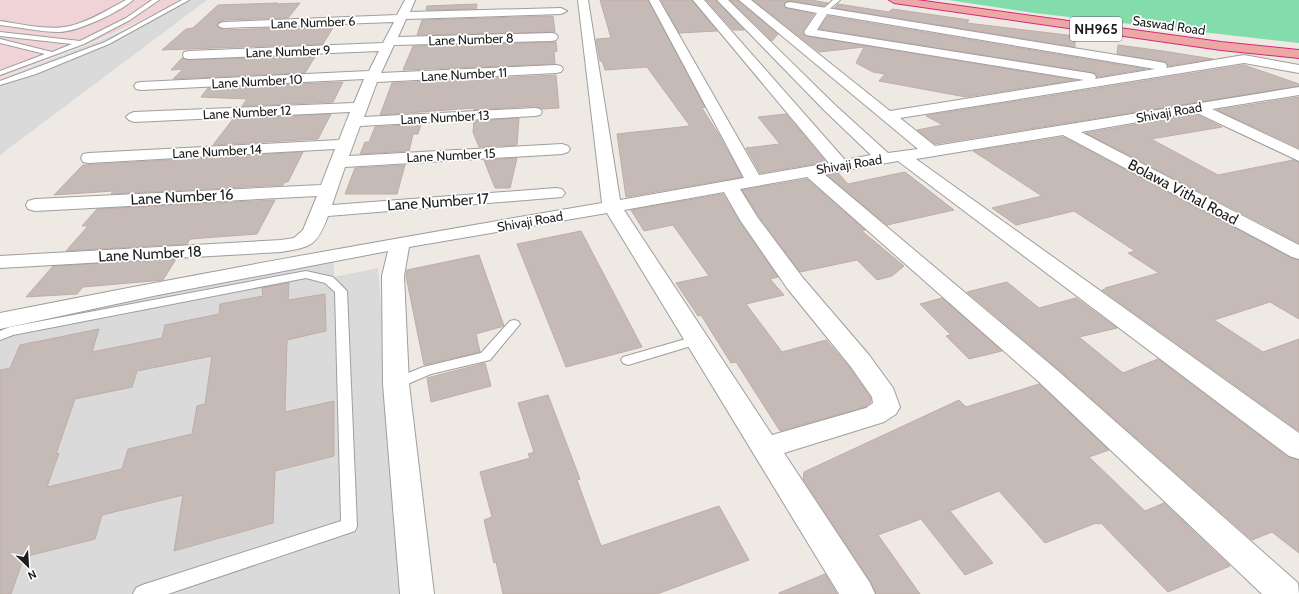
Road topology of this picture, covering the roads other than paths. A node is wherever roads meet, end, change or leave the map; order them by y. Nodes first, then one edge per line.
1 (130, 0) edge
2 (156, 0) edge
3 (186, 0) edge
4 (410, 0) edge
5 (583, 0) edge
6 (654, 0) edge
7 (698, 0) edge
8 (722, 0) edge
9 (744, 0) edge
10 (837, 0) edge
11 (894, 0) edge
12 (933, 0) edge
13 (790, 5) dead end
14 (561, 11) dead end
15 (824, 11) junction
16 (402, 17) junction
17 (0, 23) edge
18 (224, 25) dead end
19 (0, 34) edge
20 (552, 37) dead end
21 (0, 41) edge
22 (82, 43) junction
23 (388, 44) junction
24 (1299, 47) edge
25 (1238, 49) junction
26 (52, 54) junction
27 (1299, 54) edge
28 (189, 55) dead end
29 (556, 69) dead end
30 (1179, 69) junction
31 (1299, 69) edge
32 (0, 73) edge
33 (373, 77) junction
34 (1108, 80) junction
35 (1299, 82) edge
36 (0, 83) edge
37 (141, 86) dead end
38 (1299, 91) edge
39 (360, 107) junction
40 (1196, 107) junction
41 (535, 112) dead end
42 (887, 116) junction
43 (134, 117) dead end
44 (354, 122) junction
45 (1066, 130) junction
46 (346, 144) junction
47 (562, 149) dead end
48 (932, 152) junction
49 (1299, 156) edge
50 (893, 157) junction
51 (89, 158) dead end
52 (339, 162) junction
53 (841, 166) junction
54 (810, 171) junction
55 (754, 181) junction
56 (728, 186) junction
57 (329, 190) junction
58 (556, 193) dead end
59 (35, 204) dead end
60 (612, 207) junction
61 (320, 211) junction
62 (400, 243) junction
63 (1299, 253) edge
64 (0, 262) edge
65 (0, 321) edge
66 (514, 324) dead end
67 (0, 336) edge
68 (696, 340) junction
69 (628, 360) dead end
70 (396, 384) junction
71 (1295, 440) edge
72 (766, 448) junction
73 (142, 594) edge
74 (417, 594) edge
75 (858, 594) edge
76 (1286, 594) edge

1 - 17 lane
2 - 22 lane
3 - 36 lane
4 - 16 street
5 - 60 street
6 - 55 street
7 - 53 street
8 - 50 street
9 - 42 street
10 - 15 lane
11 - 25 highway, Saswad Road / NH965
12 - 25 highway, Saswad Road / NH965
13 - 15 street
14 - 16 street, Lane Number 6
15 - 30 street
15 - 34 street
16 - 18 street, Lane Number 6
16 - 23 street
19 - 22 lane
20 - 23 street, Lane Number 8
21 - 26 lane
22 - 26 lane
23 - 28 street, Lane Number 9
23 - 33 street
24 - 25 highway, Saswad Road / NH965
25 - 27 highway, Saswad Road / NH965
25 - 30 street
25 - 31 street
25 - 35 street
26 - 32 lane
29 - 33 street, Lane Number 11
30 - 34 street
33 - 37 street, Lane Number 10
33 - 39 street
34 - 42 street
38 - 40 street, Shivaji Road
39 - 43 street, Lane Number 12
39 - 44 street
40 - 45 street, Shivaji Road
40 - 49 street
41 - 44 street, Lane Number 13
42 - 48 street
44 - 46 street
45 - 48 street, Shivaji Road
45 - 63 street, Bolawa Vithal Road
46 - 51 street, Lane Number 14
46 - 52 street
47 - 52 street, Lane Number 15
48 - 50 street, Shivaji Road
50 - 53 street, Shivaji Road
50 - 71 street
52 - 57 street
53 - 54 street, Shivaji Road
54 - 55 street, Shivaji Road
54 - 76 street
55 - 56 street, Shivaji Road
56 - 60 street, Shivaji Road
56 - 72 street
57 - 59 street, Lane Number 16
57 - 61 street
58 - 61 street, Lane Number 17
60 - 62 street, Shivaji Road
60 - 68 street
61 - 64 street, Lane Number 18
62 - 65 street, Shivaji Road
62 - 70 street
66 - 70 lane
67 - 73 lane
68 - 69 lane
68 - 72 street
70 - 74 street
72 - 75 street

